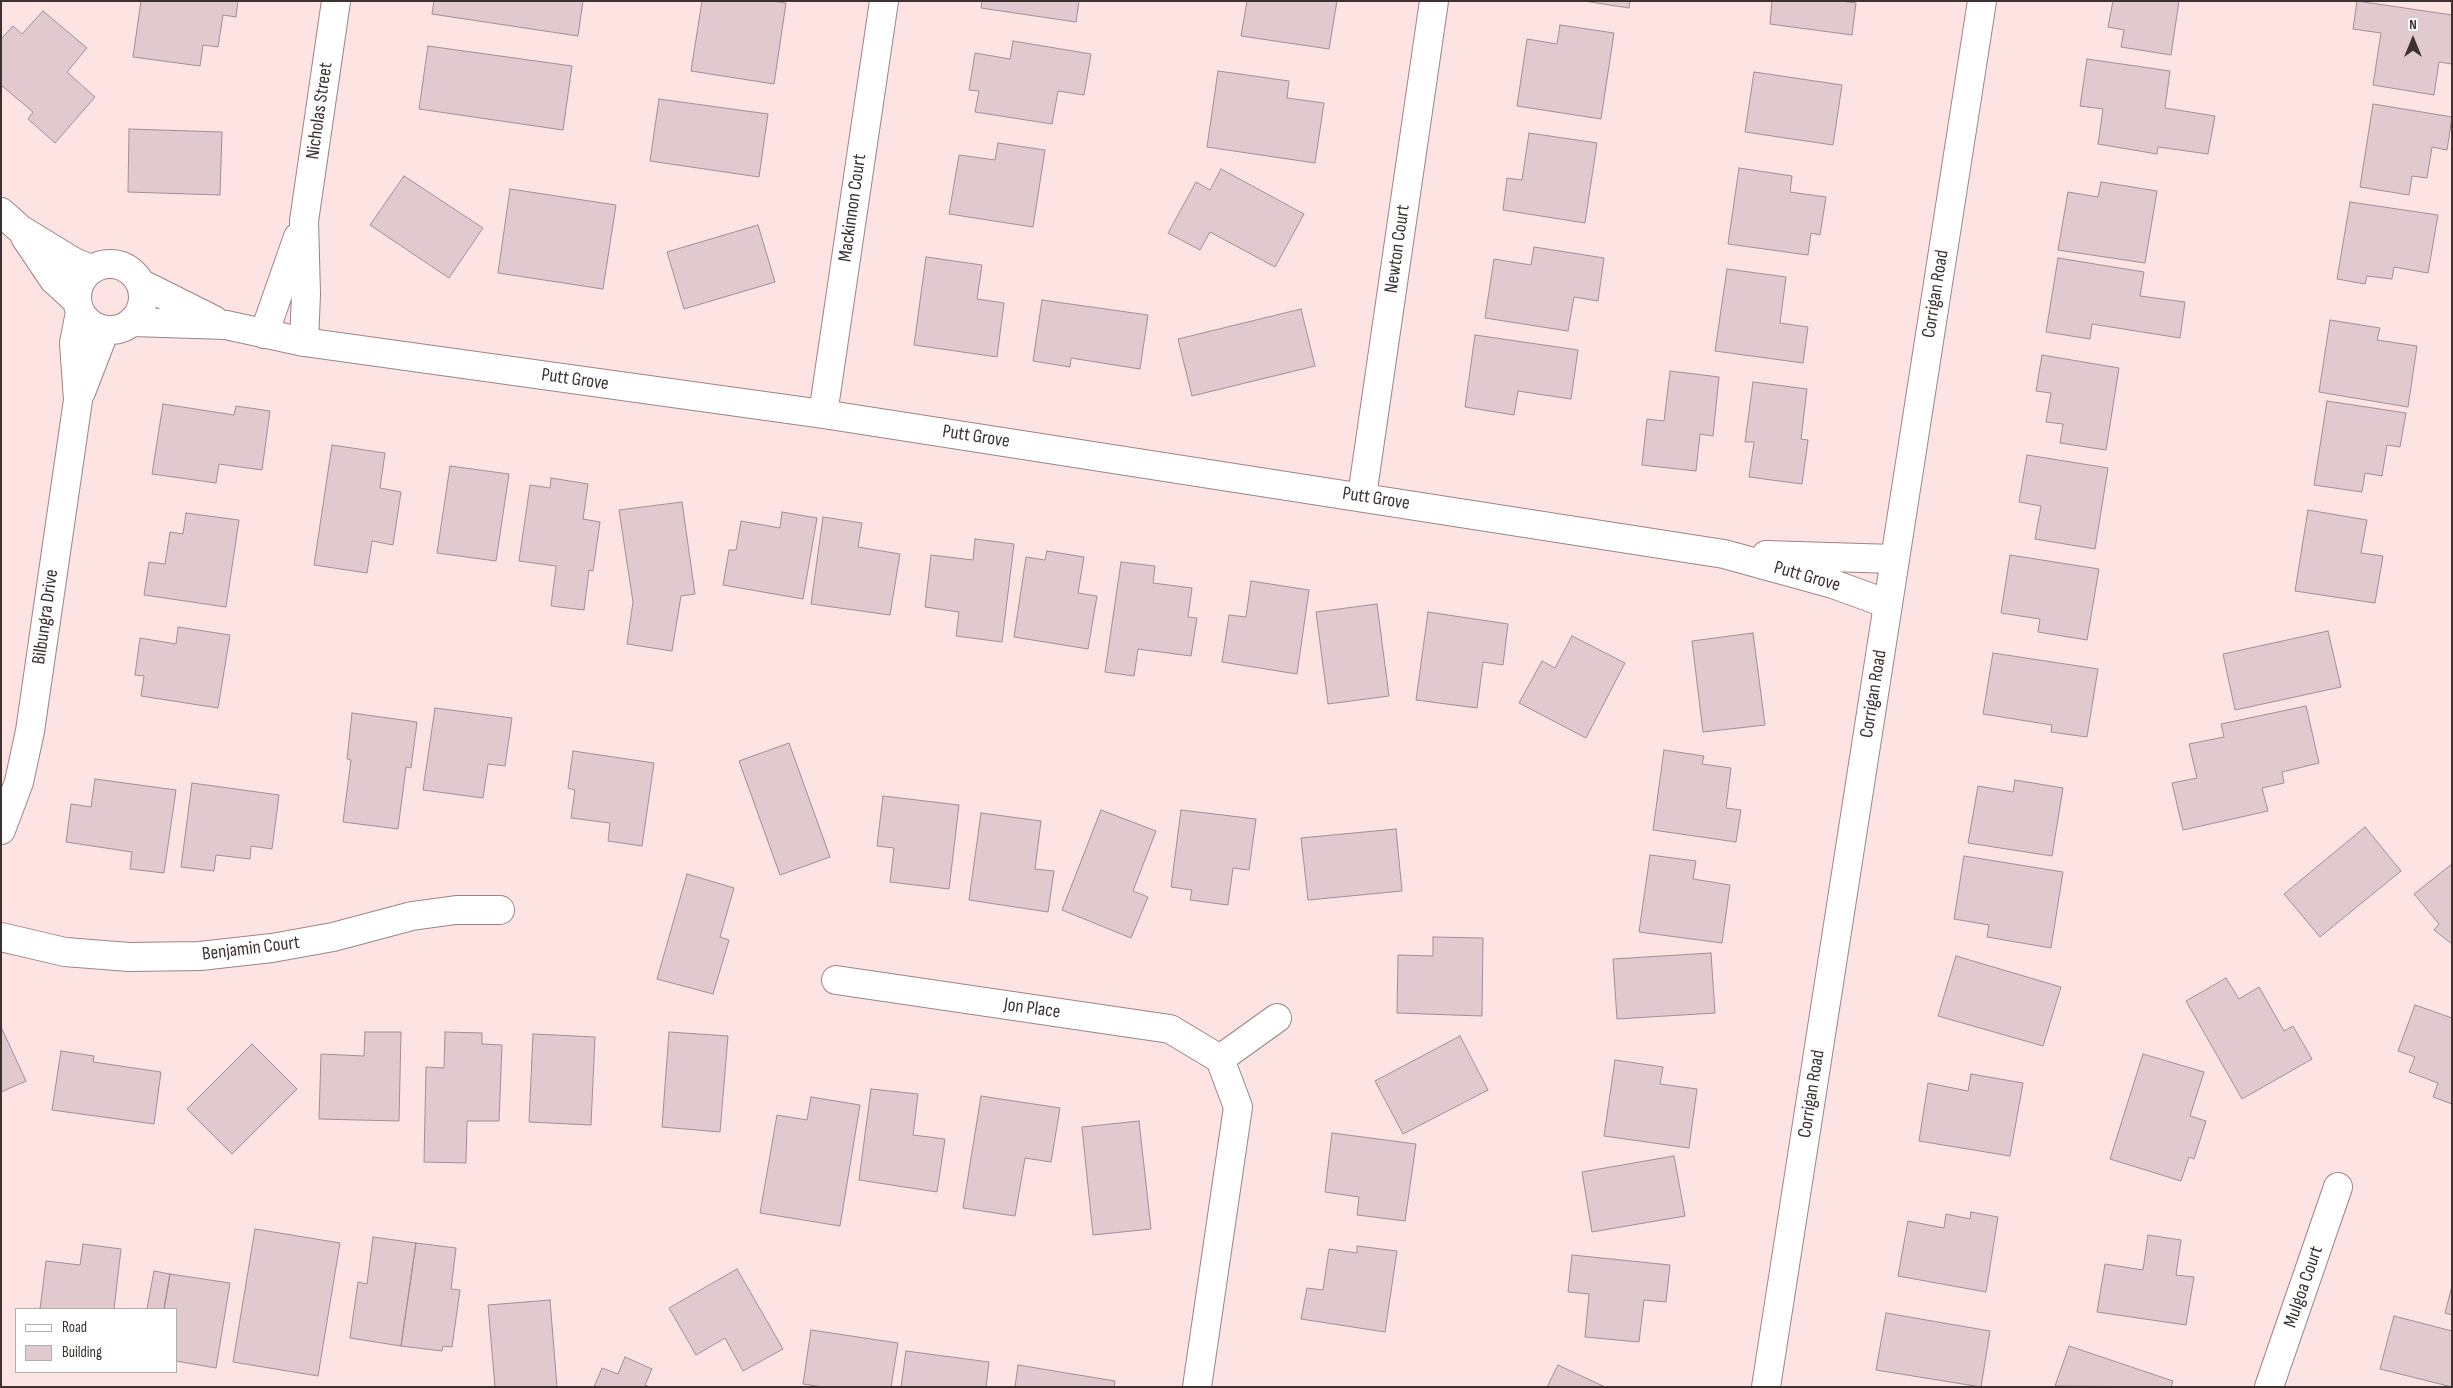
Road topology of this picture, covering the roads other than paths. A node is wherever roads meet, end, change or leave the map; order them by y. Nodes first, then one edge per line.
1 (336, 1) edge
2 (884, 1) edge
3 (1434, 1) edge
4 (1982, 1) edge
5 (11, 221) edge
6 (304, 221) junction
7 (91, 269) junction
8 (140, 283) junction
9 (78, 306) junction
10 (132, 322) junction
11 (226, 326) junction
12 (105, 330) junction
13 (264, 334) junction
14 (304, 342) junction
15 (78, 400) junction
16 (823, 414) junction
17 (1362, 496) junction
18 (1724, 554) junction
19 (1894, 559) junction
20 (1888, 604) junction
21 (1, 830) edge
22 (500, 910) dead end
23 (1, 937) edge
24 (836, 980) dead end
25 (1277, 1018) dead end
26 (1220, 1059) junction
27 (2338, 1187) dead end
28 (1197, 1387) edge
29 (1766, 1387) edge
30 (2269, 1387) edge

1 - 6 street, Nicholas Street
2 - 16 street, Mackinnon Court
3 - 17 street, Newton Court
4 - 19 street, Corrigan Road
5 - 7 street
5 - 9 street
6 - 13 street, Nicholas Street
6 - 14 street, Nicholas Street
7 - 8 street
7 - 9 street
8 - 10 street
8 - 11 street, Putt Grove
9 - 12 street
9 - 15 street, Bilbungra Drive
10 - 11 street, Putt Grove
10 - 12 street
11 - 13 street, Putt Grove
12 - 15 street, Bilbungra Drive
13 - 14 street, Putt Grove
14 - 16 street, Putt Grove
15 - 21 street, Bilbungra Drive
16 - 17 street, Putt Grove
17 - 18 street, Putt Grove
18 - 19 street, Putt Grove
18 - 20 street, Putt Grove
19 - 20 street, Corrigan Road
20 - 29 street, Corrigan Road
22 - 23 street, Benjamin Court
24 - 26 street, Jon Place
25 - 26 street
26 - 28 street
27 - 30 street, Mulgoa Court

